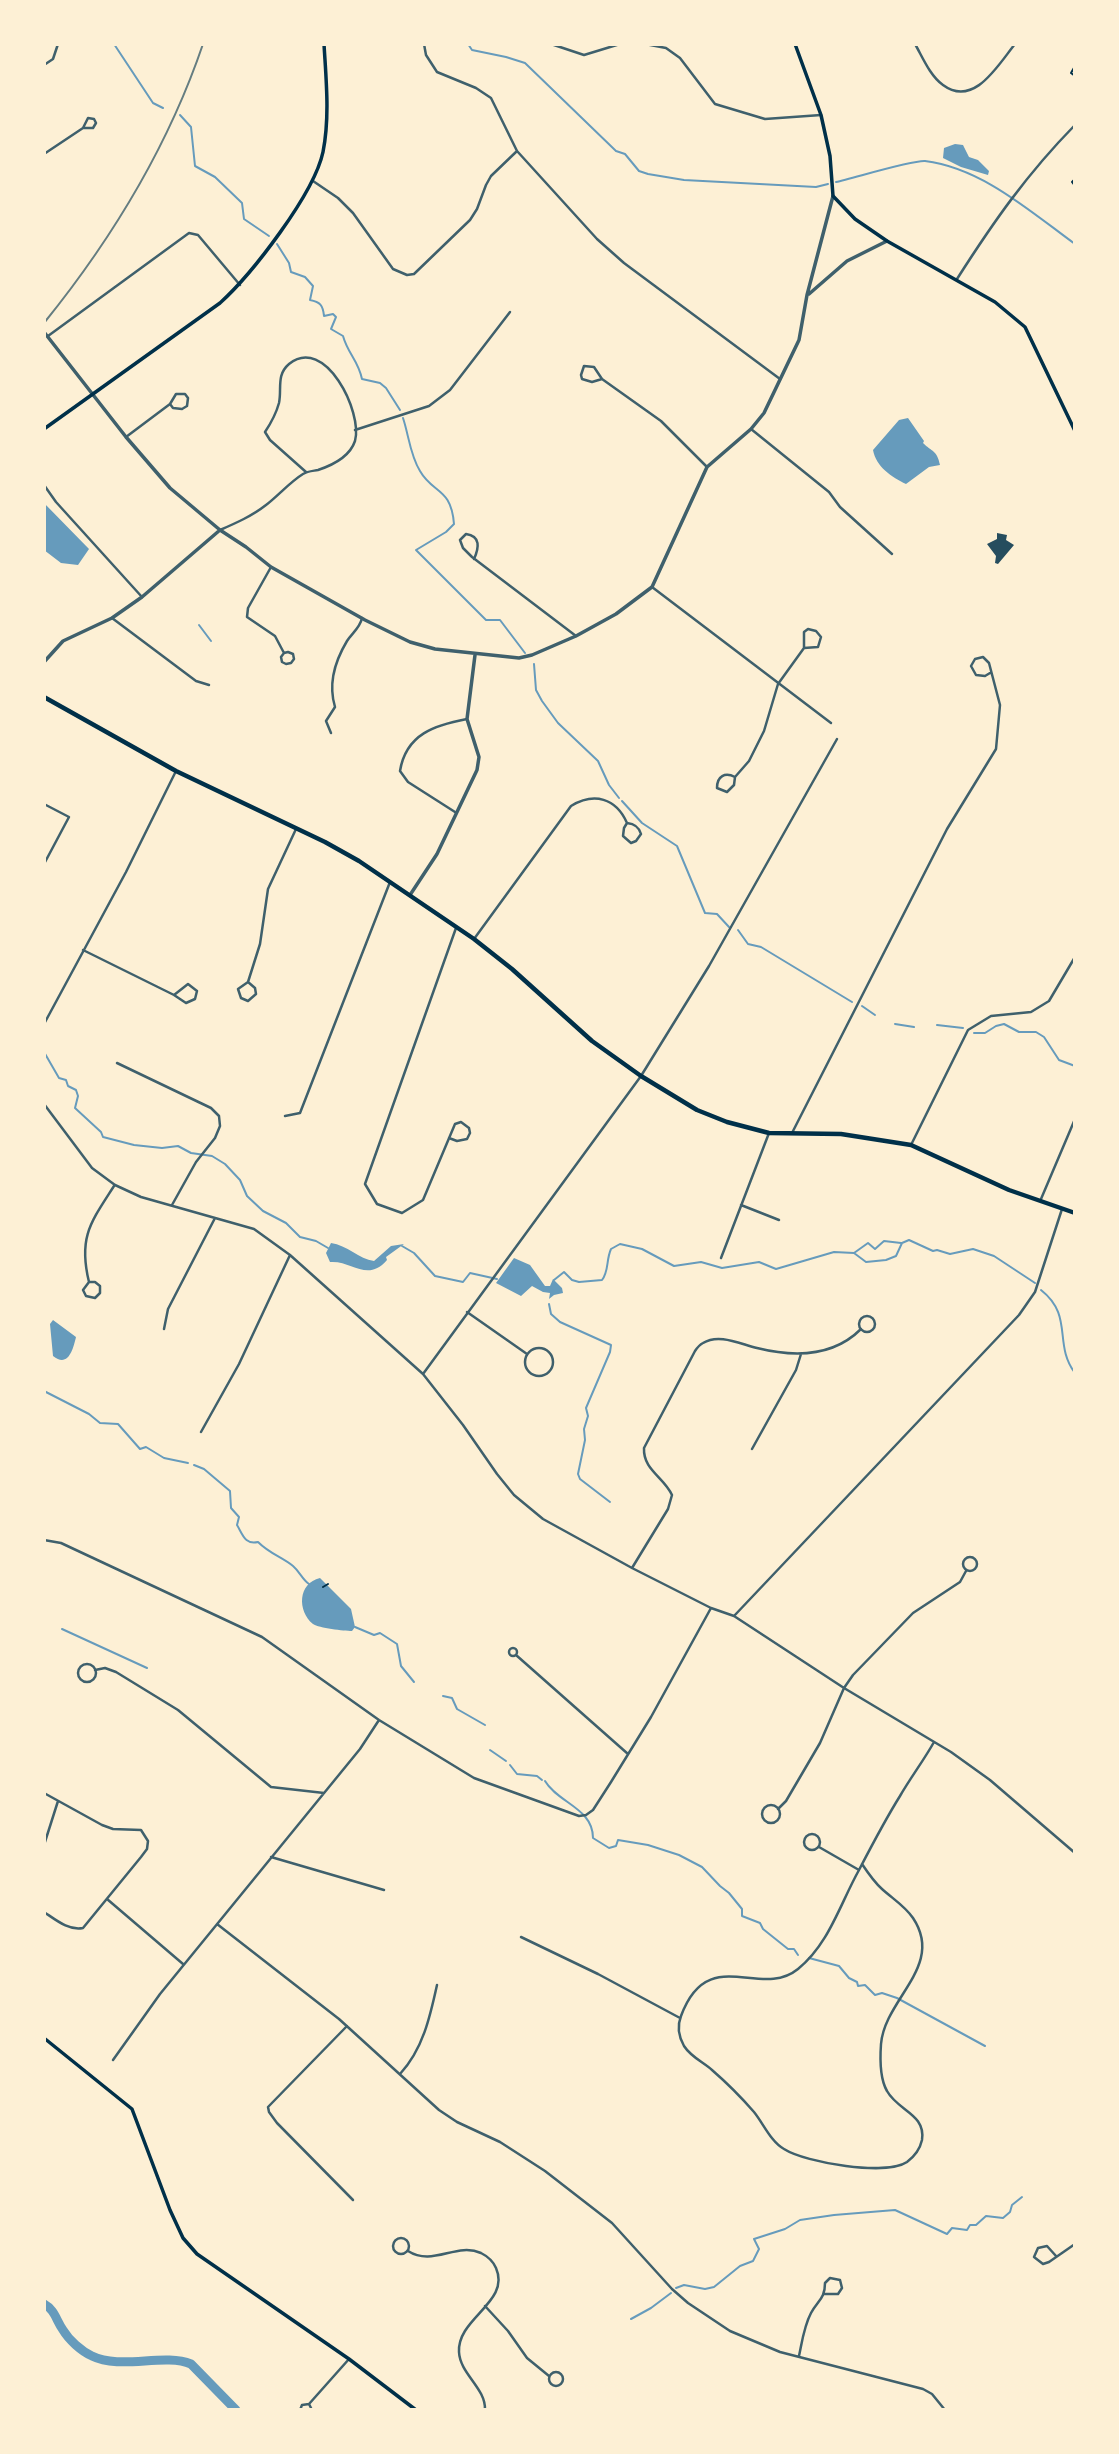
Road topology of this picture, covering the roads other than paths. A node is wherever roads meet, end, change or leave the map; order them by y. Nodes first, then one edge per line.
1 (58, 44) edge
2 (324, 44) edge
3 (424, 44) edge
4 (551, 44) edge
5 (620, 44) edge
6 (645, 44) edge
7 (795, 44) edge
8 (915, 44) edge
9 (1015, 44) edge
10 (44, 65) edge
11 (821, 115) junction
12 (1075, 125) edge
13 (83, 128) dead end
14 (517, 150) junction
15 (44, 154) edge
16 (313, 181) junction
17 (833, 196) junction
18 (887, 241) junction
19 (957, 279) junction
20 (240, 285) junction
21 (807, 295) junction
22 (510, 312) dead end
23 (46, 334) edge
24 (602, 379) junction
25 (780, 379) junction
26 (93, 394) junction
27 (170, 404) junction
28 (44, 429) edge
29 (751, 429) junction
30 (355, 430) junction
31 (1075, 431) edge
32 (126, 437) junction
33 (707, 467) junction
34 (306, 472) junction
35 (44, 485) edge
36 (219, 530) junction
37 (892, 554) dead end
38 (474, 559) junction
39 (271, 567) junction
40 (652, 587) junction
41 (142, 597) junction
42 (112, 618) junction
43 (362, 618) junction
44 (576, 636) junction
45 (804, 648) junction
46 (284, 653) dead end
47 (475, 655) junction
48 (44, 662) edge
49 (990, 673) junction
50 (778, 684) junction
51 (209, 685) dead end
52 (44, 698) edge
53 (467, 719) junction
54 (831, 723) dead end
55 (331, 733) dead end
56 (837, 739) dead end
57 (176, 771) junction
58 (735, 777) junction
59 (44, 804) edge
60 (455, 812) junction
61 (627, 823) junction
62 (296, 829) junction
63 (44, 864) edge
64 (390, 882) junction
65 (410, 895) junction
66 (456, 928) junction
67 (474, 939) junction
68 (83, 950) junction
69 (1075, 957) edge
70 (248, 982) junction
71 (174, 995) junction
72 (44, 1024) edge
73 (117, 1063) dead end
74 (641, 1076) junction
75 (44, 1104) edge
76 (285, 1116) dead end
77 (1075, 1119) edge
78 (769, 1133) junction
79 (792, 1133) junction
80 (449, 1138) junction
81 (911, 1144) junction
82 (115, 1185) junction
83 (1039, 1202) junction
84 (172, 1205) junction
85 (741, 1205) junction
86 (1062, 1209) junction
87 (1075, 1213) edge
88 (215, 1218) junction
89 (779, 1220) dead end
90 (290, 1255) junction
91 (721, 1258) dead end
92 (89, 1282) junction
93 (467, 1312) junction
94 (164, 1329) dead end
95 (860, 1329) junction
96 (527, 1354) junction
97 (801, 1354) junction
98 (422, 1374) junction
99 (201, 1432) dead end
100 (752, 1449) dead end
101 (44, 1540) edge
102 (632, 1568) junction
103 (966, 1571) junction
104 (711, 1608) junction
105 (734, 1616) junction
106 (516, 1655) dead end
107 (95, 1670) junction
108 (844, 1688) junction
109 (379, 1720) junction
110 (934, 1742) junction
111 (628, 1754) junction
112 (44, 1793) edge
113 (324, 1793) junction
114 (58, 1801) junction
115 (778, 1809) junction
116 (44, 1845) edge
117 (819, 1847) junction
118 (1075, 1853) edge
119 (271, 1857) junction
120 (862, 1864) junction
121 (859, 1870) junction
122 (383, 1890) dead end
123 (107, 1899) junction
124 (44, 1913) edge
125 (217, 1924) junction
126 (520, 1937) dead end
127 (183, 1964) junction
128 (437, 1985) dead end
129 (680, 2018) junction
130 (347, 2026) junction
131 (44, 2038) edge
132 (113, 2060) dead end
133 (400, 2074) junction
134 (353, 2200) dead end
135 (1075, 2244) edge
136 (408, 2251) junction
137 (1056, 2256) junction
138 (825, 2294) junction
139 (485, 2306) junction
140 (799, 2356) junction
141 (349, 2359) junction
142 (549, 2376) junction
143 (309, 2404) junction
144 (300, 2410) edge
145 (312, 2410) edge
146 (416, 2410) edge
147 (485, 2410) edge
148 (945, 2410) edge

1 - 10 street
2 - 16 main road
3 - 14 street
4 - 5 street
6 - 11 street
7 - 11 main road
8 - 9 street
11 - 17 main road
12 - 19 street
13 - 15 street
14 - 16 street
14 - 25 street
16 - 20 main road
17 - 18 main road
17 - 21 street
18 - 19 main road
18 - 21 street
19 - 31 main road
20 - 23 street
20 - 26 main road
21 - 25 street
22 - 30 street
23 - 26 street
24 - 24 street
24 - 33 street
25 - 29 street
26 - 28 main road
26 - 32 street
27 - 27 street
27 - 32 street
29 - 33 street
29 - 37 street
30 - 34 street
30 - 34 street
32 - 36 street
33 - 40 street
34 - 36 street
35 - 41 street
36 - 39 street
36 - 41 street
38 - 38 street
38 - 44 street
39 - 43 street
39 - 46 street
40 - 44 street
40 - 50 street
41 - 42 street
42 - 48 street
42 - 51 street
43 - 47 street
43 - 55 street
44 - 47 street
45 - 45 street
45 - 50 street
47 - 53 street
49 - 49 street
49 - 79 street
50 - 54 street
50 - 58 street
52 - 57 main road
53 - 60 street
53 - 60 street
56 - 74 street
57 - 62 main road
57 - 68 street
58 - 58 street
59 - 63 street
60 - 65 street
61 - 61 street
61 - 67 street
62 - 64 main road
62 - 70 street
64 - 65 main road
64 - 76 street
65 - 66 main road
66 - 67 main road
66 - 80 street
67 - 74 main road
68 - 71 street
68 - 72 street
69 - 81 street
70 - 70 street
71 - 71 street
73 - 84 street
74 - 78 main road
74 - 93 street
75 - 82 street
77 - 83 street
78 - 79 main road
78 - 85 street
79 - 81 main road
80 - 80 street
81 - 83 main road
82 - 84 street
82 - 92 street
83 - 86 main road
84 - 88 street
85 - 89 street
85 - 91 street
86 - 87 main road
86 - 105 street
88 - 90 street
88 - 94 street
90 - 98 street
90 - 99 street
92 - 92 street
93 - 96 street
93 - 98 street
95 - 95 street
95 - 97 street
96 - 96 street
97 - 100 street
97 - 102 street
98 - 102 street
101 - 109 street
102 - 104 street
103 - 103 street
103 - 108 street
104 - 105 street
104 - 111 street
105 - 108 street
106 - 111 street
107 - 107 street
107 - 113 street
108 - 110 street
108 - 115 street
109 - 111 street
109 - 113 street
110 - 118 street
110 - 120 street
112 - 114 street
113 - 119 street
114 - 116 street
114 - 123 street
115 - 115 street
117 - 117 street
117 - 121 street
119 - 122 street
119 - 125 street
120 - 121 street
120 - 129 street
121 - 129 street
123 - 124 street
123 - 127 street
125 - 127 street
125 - 130 street
126 - 129 street
127 - 132 street
128 - 133 street
130 - 133 street
130 - 134 street
131 - 141 main road
133 - 140 street
135 - 137 street
136 - 136 street
136 - 139 street
137 - 137 street
138 - 138 street
138 - 140 street
139 - 142 street
139 - 147 street
140 - 148 street
141 - 143 street
141 - 146 main road
142 - 142 street
143 - 144 street
143 - 145 street

